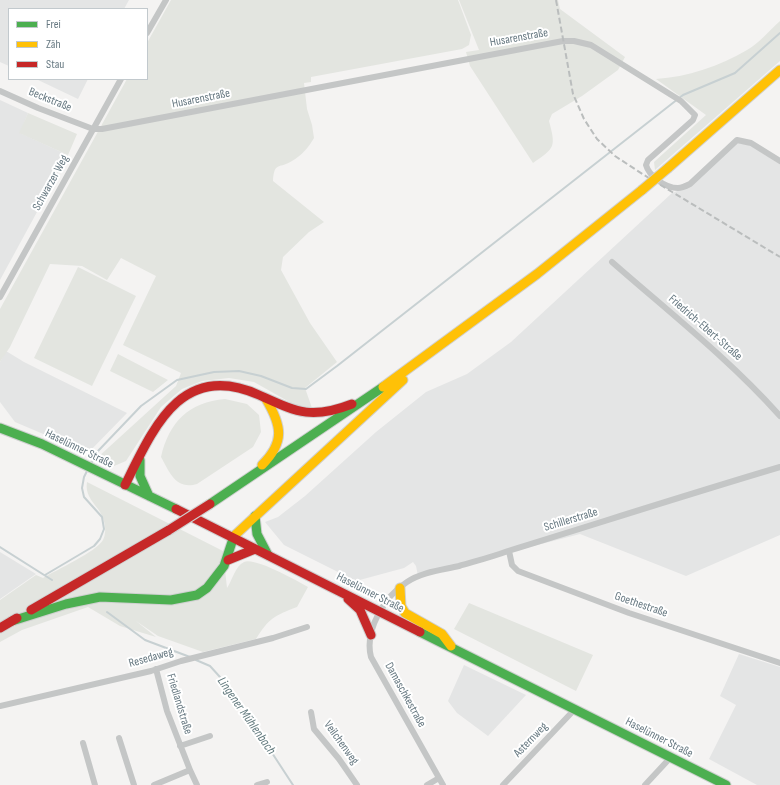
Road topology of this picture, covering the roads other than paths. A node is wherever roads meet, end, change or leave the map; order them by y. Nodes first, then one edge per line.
1 (166, 0) edge
2 (148, 31) edge
3 (780, 70) edge
4 (120, 80) edge
5 (0, 91) edge
6 (93, 129) junction
7 (780, 162) edge
8 (612, 262) dead end
9 (0, 297) edge
10 (432, 352) junction
11 (266, 398) junction
12 (369, 398) junction
13 (780, 416) edge
14 (0, 428) edge
15 (140, 456) junction
16 (780, 467) edge
17 (125, 485) junction
18 (236, 487) junction
19 (149, 496) junction
20 (255, 516) junction
21 (231, 538) junction
22 (255, 549) junction
23 (509, 551) junction
24 (268, 555) junction
25 (228, 560) junction
26 (400, 588) junction
27 (340, 592) junction
28 (380, 612) junction
29 (12, 621) junction
30 (307, 627) dead end
31 (0, 628) edge
32 (371, 635) junction
33 (453, 648) junction
34 (780, 663) edge
35 (156, 669) junction
36 (0, 706) edge
37 (575, 709) junction
38 (311, 712) dead end
39 (210, 736) dead end
40 (119, 738) dead end
41 (82, 743) dead end
42 (180, 746) junction
43 (672, 757) junction
44 (190, 770) junction
45 (439, 778) junction
46 (267, 782) dead end
47 (95, 785) edge
48 (134, 785) edge
49 (154, 785) edge
50 (197, 785) edge
51 (257, 785) edge
52 (357, 785) edge
53 (427, 785) edge
54 (443, 785) edge
55 (504, 785) edge
56 (645, 785) edge
57 (726, 785) edge

1 - 2 street
3 - 10 main road, bridge
4 - 6 street, Schwarzer Weg
5 - 6 street, Beckstraße
6 - 7 street, Husarenstraße
6 - 9 street, Schwarzer Weg
8 - 13 street, Friedrich-Ebert-Straße
10 - 12 main road
10 - 20 main road
11 - 12 main road
11 - 15 main road
11 - 18 main road
12 - 18 main road
14 - 17 main road, Haselünner Straße
15 - 17 main road
15 - 19 main road
16 - 23 street, Schillerstraße
17 - 19 main road, Haselünner Straße
18 - 29 main road, bridge
19 - 21 main road, Haselünner Straße
20 - 21 main road
20 - 24 main road
21 - 22 main road, Haselünner Straße
21 - 25 main road
22 - 24 main road, Haselünner Straße
22 - 25 main road
23 - 26 street, Schillerstraße
23 - 34 street, Goethestraße
24 - 27 main road, Haselünner Straße
25 - 29 main road
26 - 28 street, Schillerstraße
26 - 33 main road
27 - 28 main road, Haselünner Straße
27 - 32 main road
28 - 32 street, Damaschkestraße
28 - 33 main road, Haselünner Straße
29 - 31 main road
30 - 35 street, Resedaweg
32 - 45 street, Damaschkestraße
33 - 37 main road, Haselünner Straße
35 - 36 street, Resedaweg
35 - 42 street, Friedlandstraße
37 - 43 main road, Haselünner Straße
37 - 55 street, Asternweg
38 - 52 street, Veilchenweg
39 - 42 street, Friedlandstraße
40 - 48 street
41 - 47 street
42 - 44 street, Friedlandstraße
43 - 56 street
43 - 57 main road, Haselünner Straße
44 - 49 street
44 - 50 street, Friedlandstraße
45 - 53 street
45 - 54 street, Damaschkestraße
46 - 51 street

